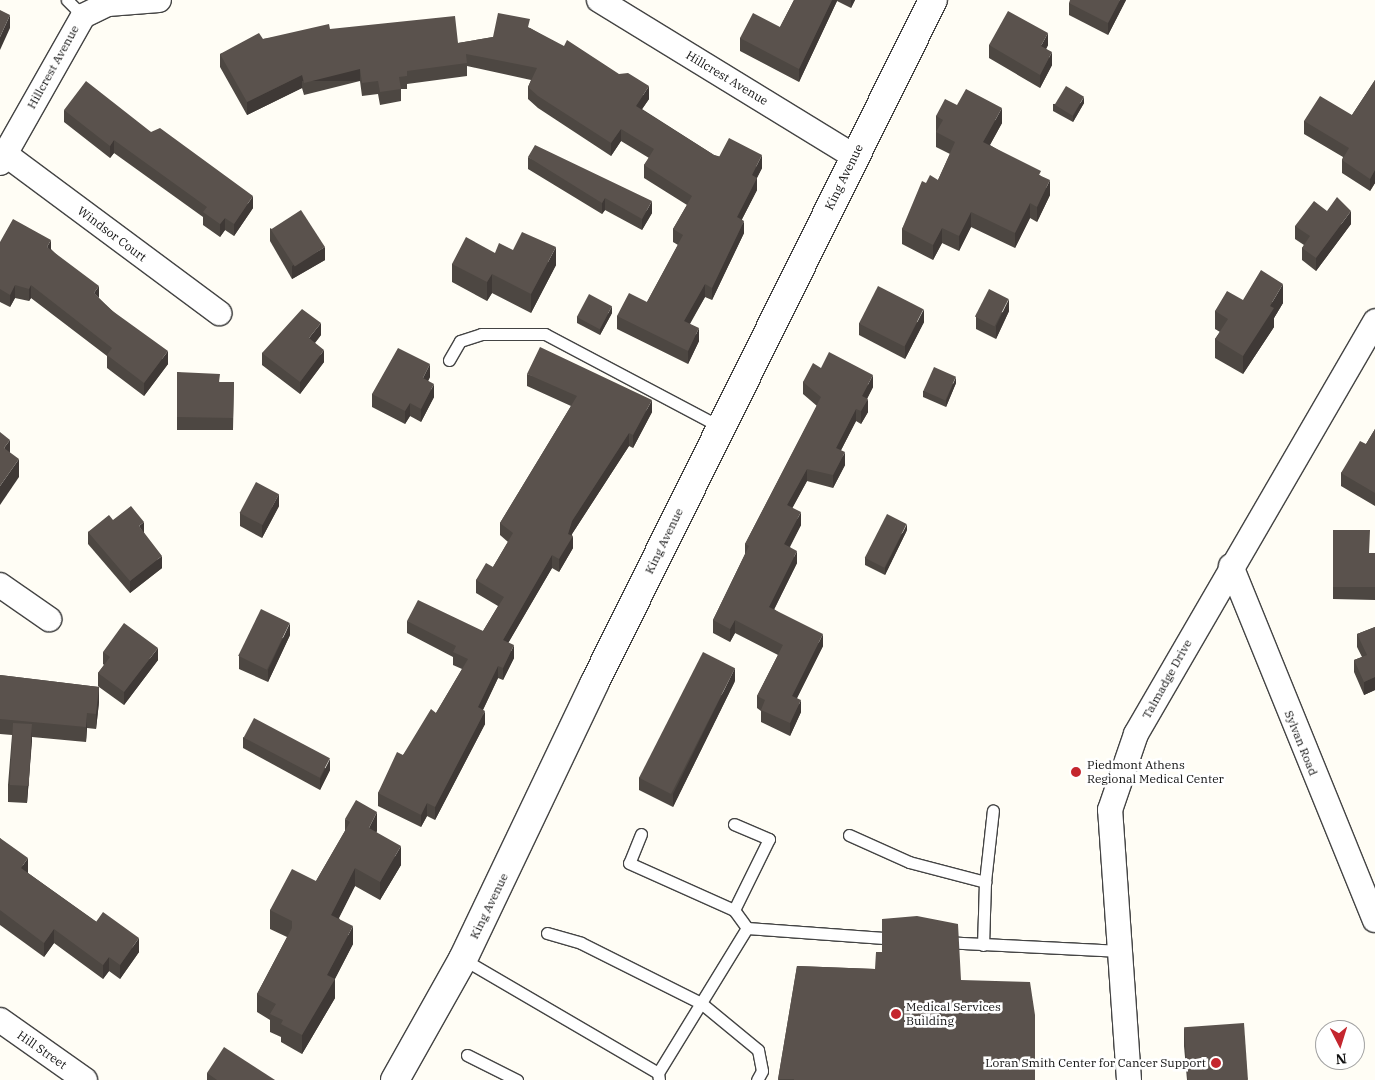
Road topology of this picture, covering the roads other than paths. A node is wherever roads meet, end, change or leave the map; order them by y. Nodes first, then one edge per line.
1 (159, 0) edge
2 (599, 0) edge
3 (933, 0) edge
4 (75, 8) edge
5 (854, 156) junction
6 (2, 159) edge
7 (219, 313) dead end
8 (1375, 321) edge
9 (449, 360) dead end
10 (720, 427) junction
11 (1231, 566) junction
12 (0, 585) edge
13 (49, 619) dead end
14 (993, 810) dead end
15 (734, 824) dead end
16 (641, 834) dead end
17 (849, 836) dead end
18 (985, 882) junction
19 (734, 910) junction
20 (1375, 920) edge
21 (747, 928) junction
22 (547, 933) dead end
23 (914, 940) edge
24 (934, 942) edge
25 (983, 945) junction
26 (1121, 951) junction
27 (463, 959) junction
28 (701, 1003) junction
29 (0, 1020) edge
30 (467, 1055) dead end
31 (659, 1076) edge
32 (85, 1080) edge
33 (395, 1080) edge
34 (517, 1080) edge
35 (757, 1080) edge
36 (1129, 1080) edge

1 - 4 street, Hillcrest Avenue
2 - 5 street, Hillcrest Avenue
3 - 5 street, King Avenue
4 - 6 street, Hillcrest Avenue
5 - 10 street, King Avenue
6 - 7 street, Windsor Court
8 - 11 street, Talmadge Drive
9 - 10 lane
10 - 27 street, King Avenue
11 - 20 street, Sylvan Road
11 - 26 street, Talmadge Drive
12 - 13 street
14 - 18 lane
15 - 19 lane
16 - 19 lane
17 - 18 lane
18 - 25 lane
19 - 21 lane
21 - 23 lane
21 - 28 lane
22 - 28 lane
24 - 25 lane
25 - 26 lane
26 - 36 street, Talmadge Drive
27 - 31 lane
27 - 33 street, King Avenue
28 - 31 lane
28 - 35 lane
29 - 32 street, Hill Street
30 - 34 lane

